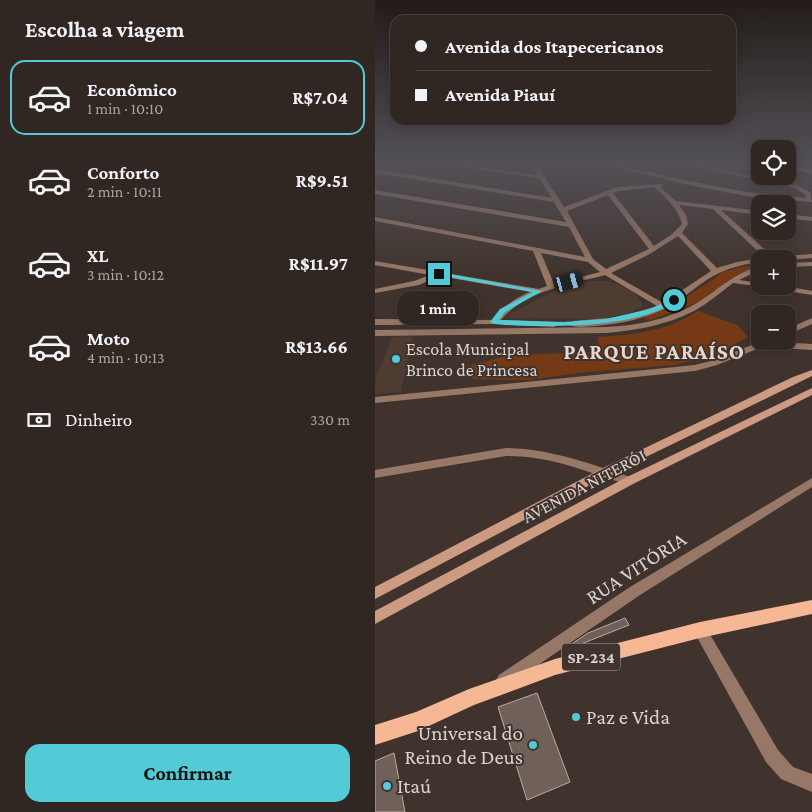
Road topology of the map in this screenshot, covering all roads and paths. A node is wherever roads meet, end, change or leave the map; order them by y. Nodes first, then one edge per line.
1 (422, 200) edge
2 (555, 200) edge
3 (589, 200) edge
4 (615, 200) edge
5 (671, 200) edge
6 (674, 203) junction
7 (714, 207) junction
8 (563, 210) junction
9 (751, 212) edge
10 (796, 213) edge
11 (796, 217) edge
12 (375, 219) edge
13 (811, 219) edge
14 (571, 225) junction
15 (679, 234) junction
16 (653, 249) junction
17 (536, 250) junction
18 (760, 250) edge
19 (812, 256) edge
20 (796, 257) edge
21 (589, 260) junction
22 (751, 262) edge
23 (375, 263) edge
24 (812, 264) edge
25 (796, 265) edge
26 (751, 271) edge
27 (605, 272) junction
28 (716, 272) junction
29 (439, 274) junction
30 (733, 281) junction
31 (751, 284) edge
32 (551, 287) junction
33 (796, 290) edge
34 (375, 291) edge
35 (539, 291) junction
36 (812, 293) edge
37 (662, 306) junction
38 (812, 321) edge
39 (375, 322) edge
40 (493, 324) junction
41 (796, 329) edge
42 (375, 333) edge
43 (796, 346) edge
44 (812, 347) edge
45 (751, 349) edge
46 (812, 373) edge
47 (812, 391) edge
48 (375, 400) edge
49 (751, 402) junction
50 (766, 413) junction
51 (605, 472) junction
52 (375, 474) edge
53 (629, 481) junction
54 (812, 482) edge
55 (375, 593) edge
56 (812, 607) edge
57 (375, 618) edge
58 (699, 630) junction
59 (486, 693) junction
60 (375, 736) edge
61 (812, 783) edge

1 - 14 street
2 - 8 street
3 - 8 street
4 - 16 street
5 - 6 street
6 - 7 street
6 - 15 street
7 - 9 street
7 - 18 street
8 - 14 street
10 - 13 street
11 - 13 street
12 - 17 street
14 - 21 street
15 - 16 street
15 - 28 street
16 - 27 street
17 - 21 street
17 - 32 street
19 - 20 street
21 - 27 street
22 - 28 street
23 - 29 street
24 - 25 street
26 - 30 street
27 - 32 street
27 - 37 street
28 - 37 street
29 - 34 street
29 - 35 street
30 - 31 street
30 - 40 street
32 - 35 street
33 - 36 street
35 - 40 street
37 - 40 street
38 - 41 street
39 - 40 street
40 - 42 street
43 - 44 street
45 - 48 street
46 - 49 main road, AVENIDA NITERÓI
47 - 50 main road, AVENIDA NITERÓI
49 - 50 main road
49 - 51 main road, AVENIDA NITERÓI
50 - 53 main road, AVENIDA NITERÓI
51 - 52 street
51 - 53 street
51 - 55 main road, AVENIDA NITERÓI
53 - 57 main road, AVENIDA NITERÓI
54 - 59 street, RUA VITÓRIA
56 - 58 main road, SP-234
58 - 59 main road, SP-234
58 - 61 street
59 - 60 main road, SP-234

